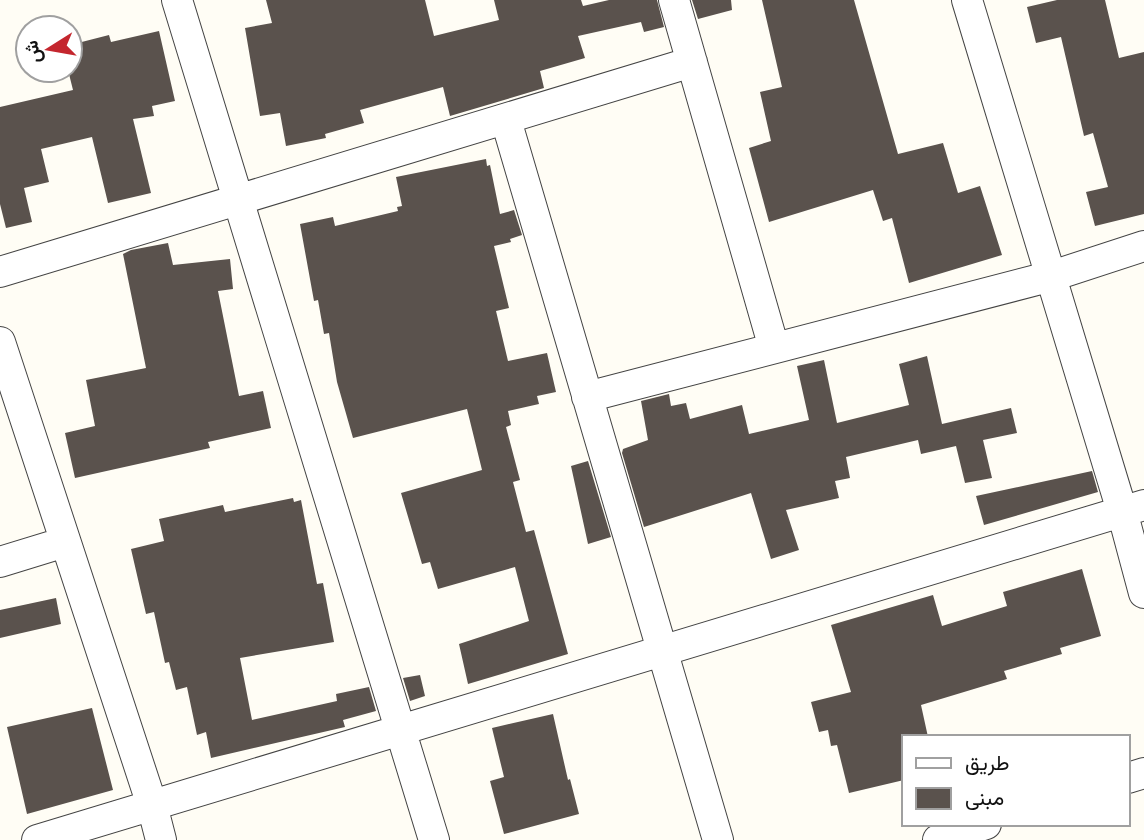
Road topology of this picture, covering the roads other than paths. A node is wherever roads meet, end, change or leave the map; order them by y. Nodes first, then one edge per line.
1 (177, 0) edge
2 (674, 0) edge
3 (967, 0) edge
4 (692, 62) junction
5 (506, 120) junction
6 (238, 200) junction
7 (1144, 246) edge
8 (0, 272) edge
9 (1052, 276) junction
10 (0, 342) edge
11 (774, 348) junction
12 (587, 397) junction
13 (1133, 508) edge
14 (65, 542) junction
15 (0, 562) edge
16 (1144, 593) edge
17 (663, 650) junction
18 (400, 730) junction
19 (152, 805) junction
20 (980, 826) edge
21 (37, 840) edge
22 (161, 840) edge
23 (434, 840) edge
24 (718, 840) edge
25 (938, 840) edge

1 - 6 street
2 - 4 street
3 - 9 street
4 - 5 street
4 - 11 street
5 - 6 street
5 - 12 street
6 - 8 street
6 - 18 street
7 - 9 street
9 - 11 street
9 - 13 street
10 - 14 street
11 - 12 street
12 - 17 street
13 - 16 street
13 - 17 street
14 - 15 street
14 - 19 street
17 - 18 street
17 - 24 street
18 - 19 street
18 - 23 street
19 - 21 street
19 - 22 street
20 - 25 street

